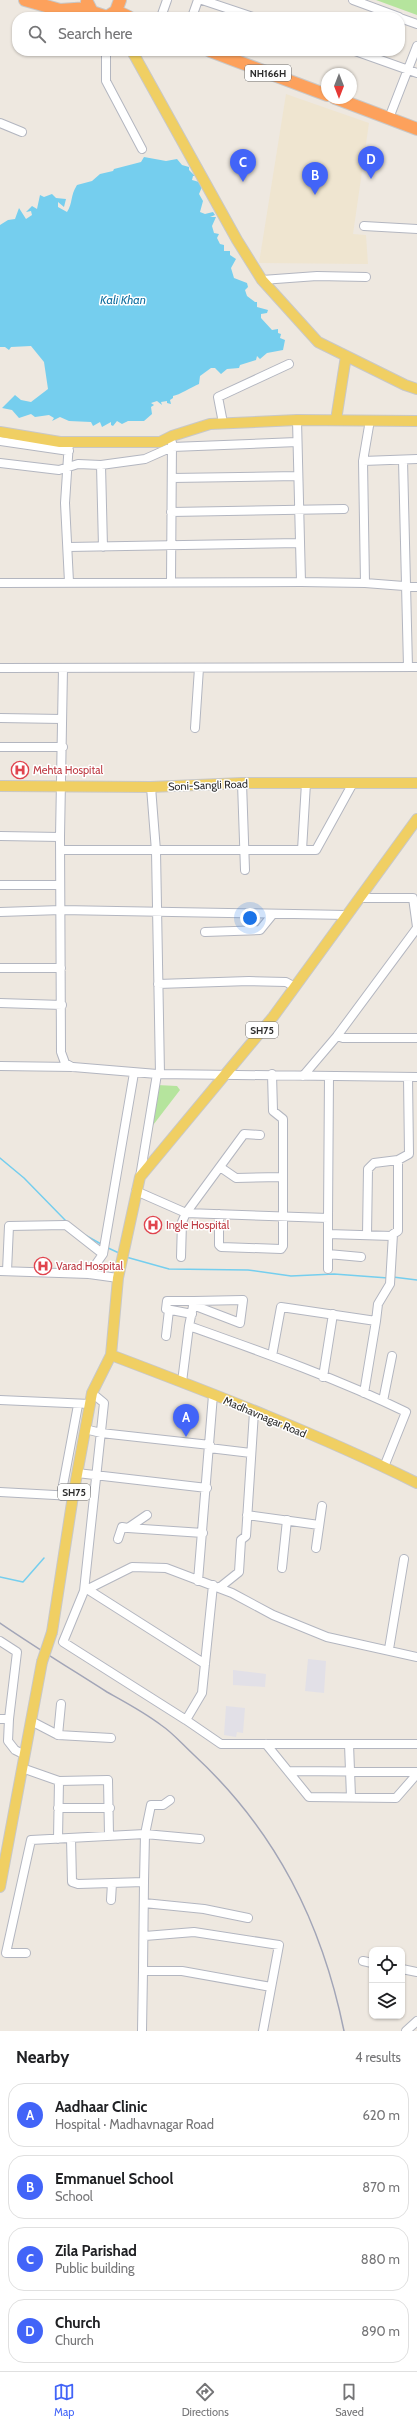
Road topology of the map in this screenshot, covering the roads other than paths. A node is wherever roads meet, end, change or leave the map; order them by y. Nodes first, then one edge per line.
1 (25, 0) edge
2 (167, 0) edge
3 (198, 0) edge
4 (202, 0) edge
5 (353, 0) edge
6 (88, 4) edge
7 (163, 12) edge
8 (194, 12) edge
9 (238, 12) edge
10 (385, 12) edge
11 (405, 19) edge
12 (417, 24) edge
13 (417, 46) edge
14 (106, 56) edge
15 (135, 56) edge
16 (223, 56) edge
17 (369, 56) edge
18 (409, 69) junction
19 (417, 73) edge
20 (321, 93) edge
21 (351, 104) edge
22 (389, 118) junction
23 (0, 123) edge
24 (417, 129) edge
25 (22, 132) dead end
26 (142, 149) dead end
27 (364, 226) dead end
28 (417, 229) edge
29 (366, 277) dead end
30 (262, 280) junction
31 (346, 356) junction
32 (288, 364) dead end
33 (417, 389) edge
34 (297, 420) junction
35 (336, 420) junction
36 (370, 420) junction
37 (417, 421) edge
38 (223, 423) junction
39 (0, 432) edge
40 (172, 436) junction
41 (0, 441) edge
42 (298, 442) junction
43 (69, 446) junction
44 (172, 447) junction
45 (417, 459) edge
46 (403, 460) junction
47 (362, 461) junction
48 (0, 463) edge
49 (101, 465) junction
50 (69, 467) junction
51 (298, 476) junction
52 (172, 478) junction
53 (299, 509) junction
54 (344, 509) dead end
55 (171, 512) junction
56 (300, 543) junction
57 (171, 546) junction
58 (68, 547) junction
59 (103, 547) junction
60 (69, 582) junction
61 (171, 582) junction
62 (301, 582) junction
63 (0, 583) edge
64 (365, 583) junction
65 (405, 586) junction
66 (417, 587) edge
67 (408, 667) junction
68 (417, 667) edge
69 (0, 668) edge
70 (63, 668) junction
71 (199, 668) junction
72 (0, 718) edge
73 (62, 719) junction
74 (195, 728) dead end
75 (0, 746) edge
76 (62, 747) junction
77 (242, 783) junction
78 (306, 783) junction
79 (353, 783) junction
80 (417, 783) edge
81 (0, 786) edge
82 (62, 786) junction
83 (152, 787) junction
84 (417, 819) edge
85 (0, 836) edge
86 (60, 837) junction
87 (61, 850) junction
88 (245, 850) junction
89 (302, 850) junction
90 (156, 851) junction
91 (244, 870) dead end
92 (0, 885) edge
93 (60, 885) junction
94 (415, 897) edge
95 (359, 898) junction
96 (61, 910) junction
97 (0, 912) edge
98 (157, 912) junction
99 (273, 914) junction
100 (347, 915) junction
101 (417, 927) edge
102 (205, 932) dead end
103 (0, 968) edge
104 (61, 968) junction
105 (158, 984) junction
106 (294, 987) junction
107 (0, 1003) edge
108 (62, 1005) junction
109 (337, 1036) junction
110 (417, 1038) edge
111 (0, 1066) edge
112 (73, 1067) junction
113 (134, 1072) junction
114 (158, 1074) junction
115 (227, 1074) junction
116 (272, 1074) junction
117 (303, 1076) junction
118 (329, 1076) junction
119 (413, 1077) edge
120 (260, 1135) dead end
121 (398, 1160) junction
122 (220, 1167) junction
123 (140, 1177) junction
124 (282, 1177) junction
125 (136, 1191) junction
126 (186, 1213) junction
127 (219, 1214) junction
128 (282, 1216) junction
129 (328, 1218) junction
130 (328, 1234) junction
131 (367, 1235) junction
132 (392, 1236) junction
133 (103, 1254) junction
134 (328, 1254) junction
135 (181, 1257) dead end
136 (362, 1257) dead end
137 (328, 1269) dead end
138 (4, 1271) edge
139 (89, 1274) junction
140 (118, 1278) junction
141 (193, 1307) junction
142 (169, 1310) junction
143 (333, 1314) junction
144 (376, 1321) junction
145 (189, 1326) junction
146 (166, 1336) dead end
147 (111, 1355) junction
148 (272, 1356) junction
149 (392, 1356) dead end
150 (323, 1377) junction
151 (182, 1382) junction
152 (364, 1393) junction
153 (92, 1394) junction
154 (213, 1395) junction
155 (0, 1400) edge
156 (383, 1401) junction
157 (78, 1404) junction
158 (90, 1404) junction
159 (254, 1412) junction
160 (86, 1429) junction
161 (101, 1433) junction
162 (210, 1447) junction
163 (251, 1453) junction
164 (384, 1467) junction
165 (77, 1473) junction
166 (97, 1476) junction
167 (417, 1483) edge
168 (207, 1488) junction
169 (0, 1492) edge
170 (61, 1496) junction
171 (73, 1496) junction
172 (322, 1506) dead end
173 (147, 1515) dead end
174 (247, 1515) junction
175 (287, 1520) junction
176 (319, 1525) junction
177 (128, 1528) junction
178 (202, 1533) junction
179 (118, 1540) dead end
180 (316, 1548) dead end
181 (404, 1559) dead end
182 (282, 1568) dead end
183 (198, 1581) junction
184 (216, 1586) junction
185 (86, 1590) junction
186 (0, 1641) edge
187 (389, 1649) junction
188 (417, 1657) edge
189 (205, 1664) junction
190 (61, 1704) dead end
191 (0, 1719) edge
192 (9, 1719) junction
193 (186, 1720) junction
194 (31, 1721) junction
195 (58, 1735) junction
196 (111, 1738) dead end
197 (266, 1744) junction
198 (349, 1744) junction
199 (417, 1744) edge
200 (25, 1755) junction
201 (22, 1768) junction
202 (288, 1771) junction
203 (350, 1772) junction
204 (417, 1773) edge
205 (59, 1781) junction
206 (351, 1798) junction
207 (170, 1800) dead end
208 (58, 1808) junction
209 (110, 1808) junction
210 (145, 1834) junction
211 (109, 1835) junction
212 (71, 1838) junction
213 (58, 1839) junction
214 (200, 1839) dead end
215 (144, 1882) junction
216 (112, 1883) junction
217 (0, 1886) edge
218 (111, 1900) dead end
219 (144, 1903) junction
220 (248, 1918) dead end
221 (144, 1936) junction
222 (26, 1952) dead end
223 (363, 1961) dead end
224 (369, 1962) edge
225 (405, 1970) edge
226 (143, 1971) junction
227 (417, 1972) edge
228 (271, 1987) junction
229 (417, 2021) edge
230 (410, 2030) edge
231 (142, 2031) edge
232 (263, 2031) edge

1 - 6 highway
2 - 7 street
3 - 8 street
4 - 9 street
5 - 10 street
11 - 12 street
13 - 18 street
14 - 26 street
15 - 30 main road
16 - 20 highway, NH166H
17 - 18 street
18 - 19 street
18 - 22 street
21 - 22 highway
22 - 24 highway
23 - 25 street
27 - 28 street
29 - 30 street
30 - 31 main road
31 - 33 main road
31 - 35 main road
32 - 38 street
34 - 35 main road
34 - 38 main road
34 - 42 street
35 - 36 main road
36 - 37 main road
36 - 47 street
38 - 40 main road
39 - 43 main road
40 - 43 main road
40 - 44 street
41 - 43 street
42 - 44 street
42 - 51 street
43 - 50 street
44 - 49 street
44 - 52 street
45 - 46 street
46 - 47 street
46 - 65 street
47 - 64 street
48 - 50 street
49 - 50 street
49 - 59 street
50 - 58 street
51 - 52 street
51 - 53 street
52 - 55 street
53 - 54 street
53 - 55 street
53 - 56 street
55 - 57 street
56 - 57 street
56 - 62 street
57 - 59 street
57 - 61 street
58 - 59 street
58 - 60 street
60 - 61 street
60 - 63 street
61 - 62 street
62 - 64 street
64 - 65 street
65 - 66 street
65 - 67 street
67 - 68 street
67 - 71 street
69 - 70 street
70 - 71 street
70 - 73 street
71 - 74 street
72 - 73 street
73 - 76 street
75 - 76 street
76 - 82 street
77 - 78 main road, Soni-Sangli Road
77 - 83 main road, Soni-Sangli Road
77 - 88 street
78 - 79 main road, Soni-Sangli Road
78 - 89 street
79 - 80 main road, Soni-Sangli Road
79 - 89 street
81 - 82 main road, Soni-Sangli Road
82 - 83 main road, Soni-Sangli Road
82 - 86 street
83 - 90 street
84 - 95 main road, SH75
85 - 86 street
86 - 87 street
87 - 90 street
87 - 93 street
88 - 89 street
88 - 90 street
88 - 91 street
90 - 98 street
92 - 93 street
93 - 96 street
94 - 95 street
94 - 101 street
95 - 100 main road, SH75
96 - 97 street
96 - 98 street
96 - 104 street
98 - 99 street
98 - 105 street
99 - 100 street
99 - 102 street
100 - 106 main road, SH75
101 - 109 street
103 - 104 street
104 - 108 street
105 - 106 street
105 - 114 street
106 - 115 main road, SH75
107 - 108 street
108 - 112 street
109 - 110 street
109 - 117 street
111 - 112 street
112 - 113 street
113 - 114 street
113 - 133 street
114 - 115 street
114 - 123 street
115 - 116 street
115 - 123 main road, SH75
116 - 117 street
116 - 124 street
117 - 118 street
118 - 119 street
118 - 129 street
119 - 121 street
120 - 122 street
121 - 131 street
121 - 132 street
122 - 124 street
122 - 126 street
123 - 125 main road, SH75
124 - 128 street
125 - 126 street
125 - 140 main road, SH75
126 - 127 street
126 - 135 street
127 - 128 street
127 - 128 street
128 - 129 street
129 - 130 street
130 - 131 street
130 - 134 street
131 - 132 street
132 - 144 street
133 - 138 street
133 - 139 street
134 - 136 street
134 - 137 street
138 - 139 street
139 - 140 street
140 - 147 main road, SH75
141 - 141 street
141 - 142 street
141 - 142 street
141 - 145 street
142 - 146 street
143 - 144 street
143 - 148 street
143 - 150 street
144 - 152 street
145 - 148 street
145 - 151 street
147 - 151 main road, Madhavnagar Road
147 - 153 main road, SH75
148 - 150 street
149 - 156 street
150 - 152 street
151 - 154 main road, Madhavnagar Road
152 - 156 street
153 - 158 main road, SH75
153 - 161 street
154 - 159 main road, Madhavnagar Road
154 - 162 street
155 - 157 street
156 - 164 street
157 - 158 street
157 - 170 street
158 - 160 main road, SH75
159 - 163 street
159 - 164 main road, Madhavnagar Road
160 - 161 street
160 - 165 main road, SH75
161 - 162 street
161 - 166 street
162 - 163 street
162 - 168 street
163 - 174 street
164 - 167 main road, Madhavnagar Road
165 - 166 street
165 - 171 main road, SH75
166 - 168 street
166 - 185 street
168 - 178 street
169 - 170 street
170 - 171 street
171 - 194 main road, SH75, bridge
172 - 176 street
173 - 177 street
174 - 175 street
174 - 184 street
175 - 176 street
175 - 182 street
176 - 180 street
177 - 178 street
177 - 179 street
178 - 183 street
181 - 187 street
183 - 184 street
183 - 185 street
184 - 187 street
184 - 189 street
185 - 189 street
185 - 193 street
186 - 192 street
187 - 188 street
189 - 193 street
190 - 195 street
191 - 192 street
192 - 200 street
193 - 197 street
194 - 195 street
194 - 200 main road, SH75
195 - 196 street
197 - 198 street
197 - 202 street
198 - 199 street
198 - 203 street
200 - 201 main road, SH75
201 - 205 street
201 - 217 main road, SH75
202 - 203 street
202 - 206 street
203 - 204 street
203 - 206 street
204 - 206 street
205 - 208 street
205 - 209 street
207 - 210 street
208 - 209 street
208 - 213 street
209 - 211 street
210 - 211 street
210 - 214 street
210 - 215 street
211 - 212 street
212 - 213 street
212 - 216 street
213 - 222 street
215 - 216 street
215 - 219 street
216 - 218 street
219 - 220 street
219 - 221 street
221 - 226 street
221 - 228 street
223 - 224 street
225 - 227 street
226 - 228 street
226 - 231 street
228 - 232 street
229 - 230 street

